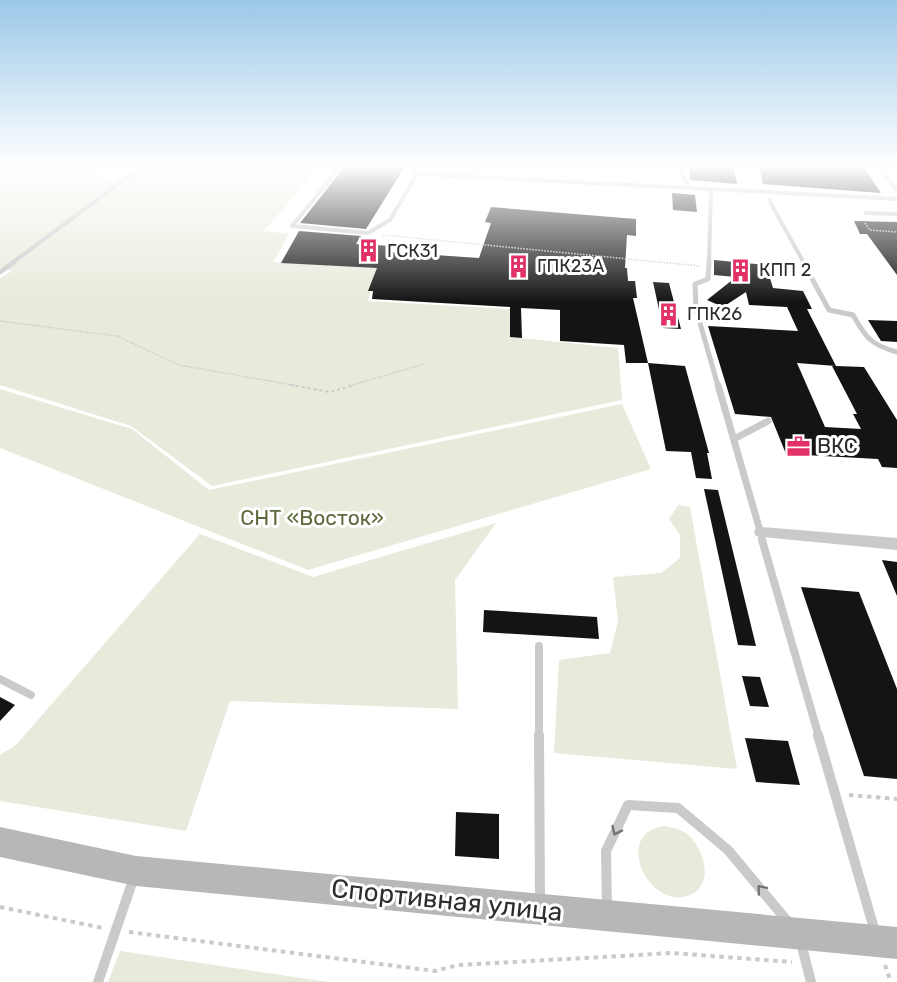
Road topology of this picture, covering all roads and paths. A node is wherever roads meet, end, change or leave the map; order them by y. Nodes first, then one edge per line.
1 (82, 211) edge
2 (304, 211) edge
3 (395, 211) edge
4 (710, 211) edge
5 (775, 211) edge
6 (866, 213) dead end
7 (897, 214) edge
8 (863, 220) dead end
9 (897, 232) edge
10 (368, 234) junction
11 (708, 267) junction
12 (0, 272) edge
13 (0, 321) edge
14 (897, 352) edge
15 (424, 364) dead end
16 (768, 421) dead end
17 (734, 439) junction
18 (761, 532) junction
19 (897, 544) edge
20 (539, 646) dead end
21 (0, 679) edge
22 (31, 695) dead end
23 (835, 793) junction
24 (897, 799) edge
25 (0, 842) edge
26 (136, 871) junction
27 (0, 907) edge
28 (540, 908) junction
29 (607, 917) junction
30 (116, 930) junction
31 (887, 942) edge
32 (802, 949) junction
33 (888, 973) dead end
34 (98, 982) edge
35 (811, 982) edge
36 (891, 982) edge

1 - 12 lane
2 - 10 lane
3 - 10 lane
4 - 11 lane
5 - 14 lane
6 - 7 lane
8 - 9 path
10 - 11 path
11 - 17 lane
13 - 15 path
16 - 17 lane
17 - 18 lane
18 - 19 street
18 - 23 lane
20 - 28 lane
21 - 22 lane
23 - 24 path
23 - 31 lane
25 - 26 street, Спортивная улица
26 - 28 street, Спортивная улица
26 - 30 lane
27 - 30 path
28 - 29 street, Спортивная улица
29 - 32 street, Спортивная улица
32 -> 29 lane
30 - 32 path
30 - 34 lane
31 - 32 street, Спортивная улица
32 - 35 lane
33 - 36 path

